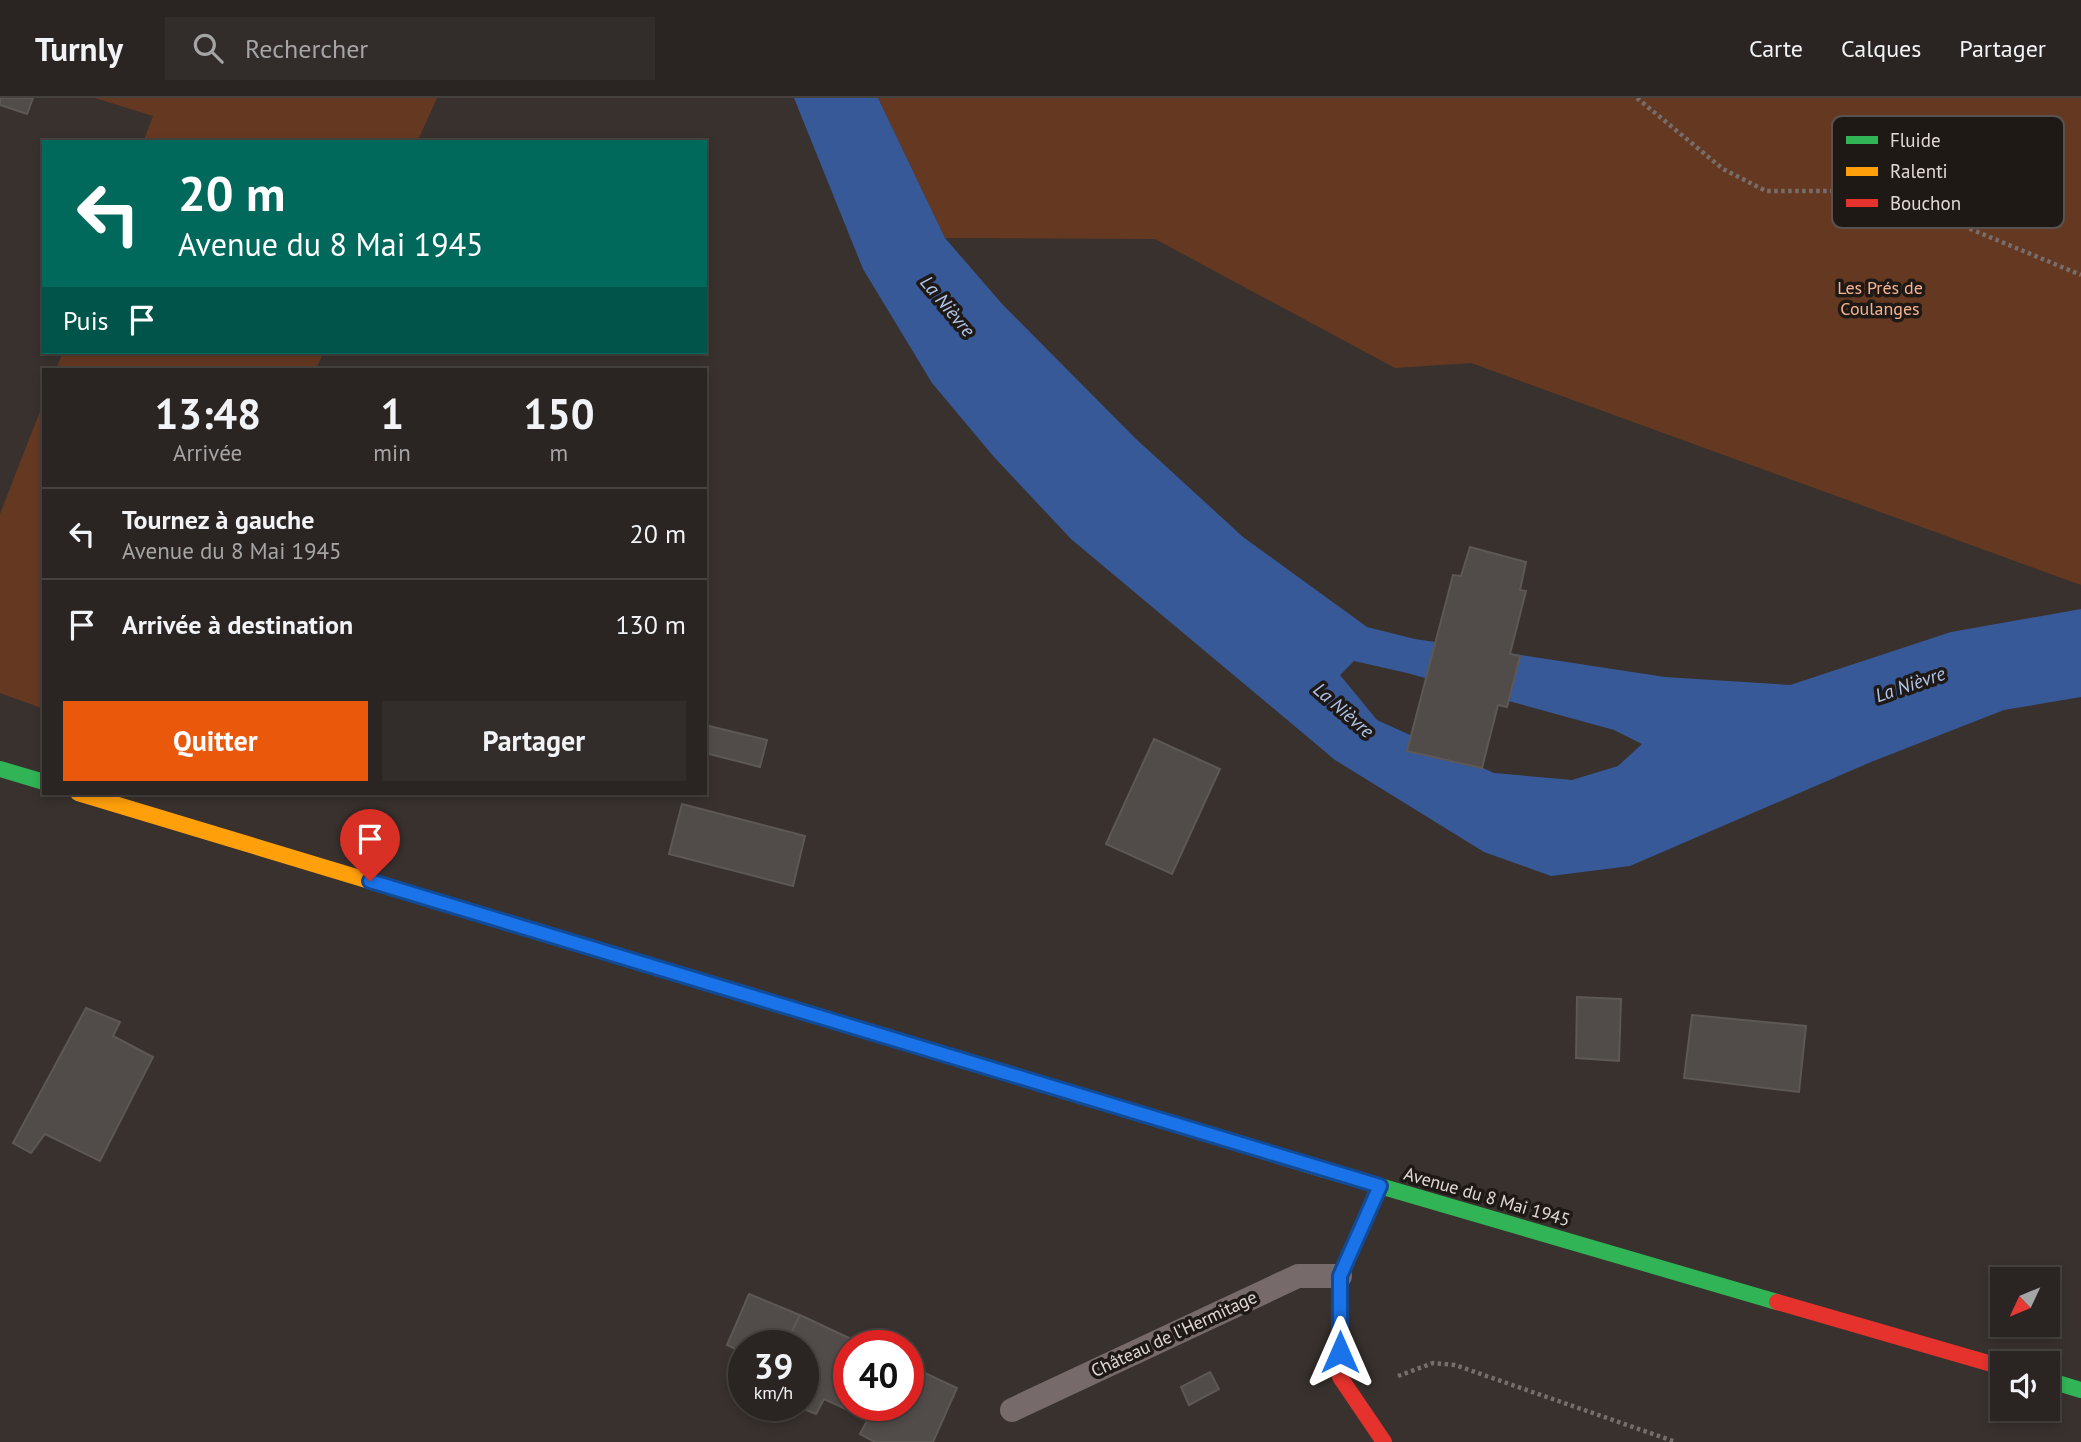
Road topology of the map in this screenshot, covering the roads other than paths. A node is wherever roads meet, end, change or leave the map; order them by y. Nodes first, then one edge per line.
1 (0, 769) edge
2 (42, 781) edge
3 (85, 795) edge
4 (1380, 1186) junction
5 (1340, 1276) junction
6 (1990, 1364) edge
7 (2060, 1384) edge
8 (2081, 1390) edge
9 (1012, 1410) dead end
10 (1384, 1442) edge

1 - 2 main road
3 - 4 main road, Avenue du 8 Mai 1945
4 - 5 main road
4 - 6 main road, Avenue du 8 Mai 1945
5 - 9 lane, Château de l’Hermitage
5 - 10 main road
7 - 8 main road

